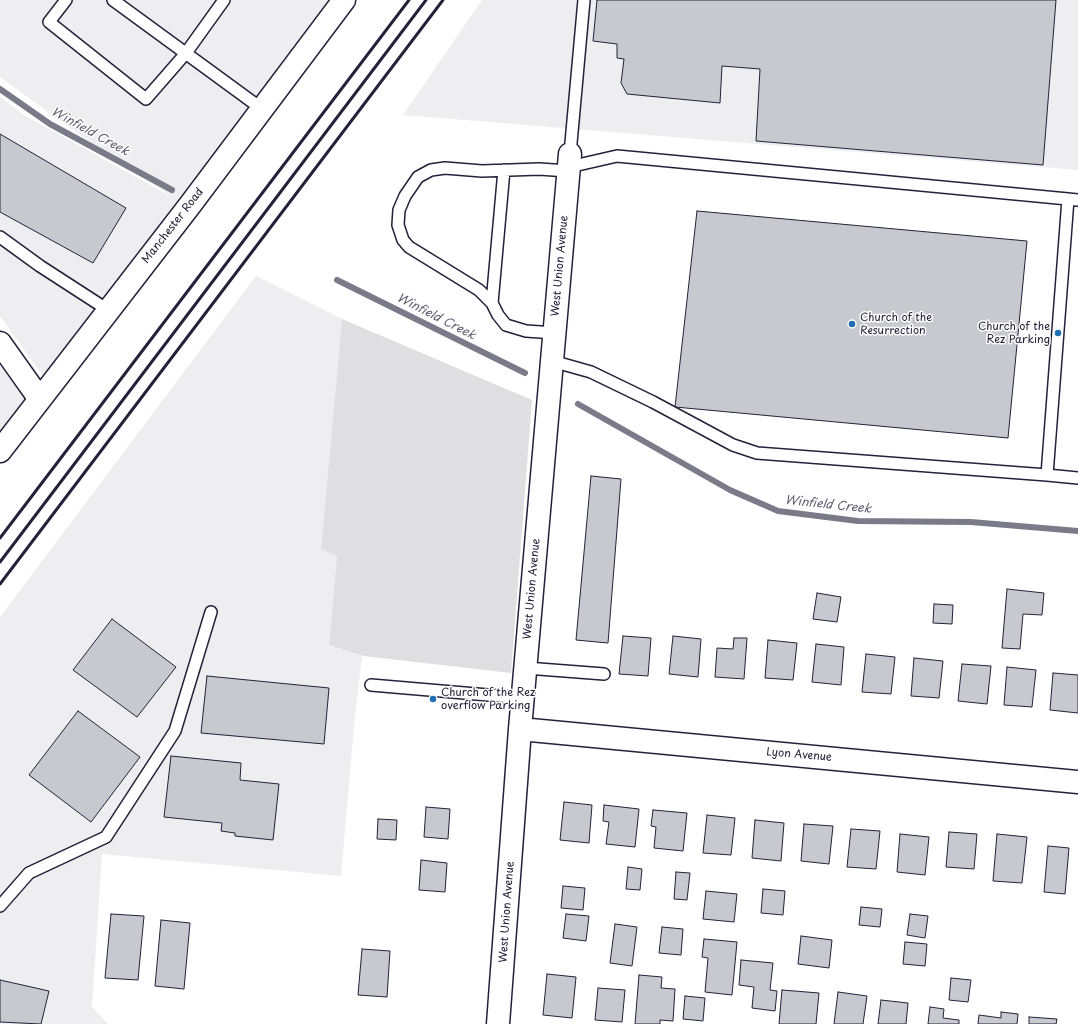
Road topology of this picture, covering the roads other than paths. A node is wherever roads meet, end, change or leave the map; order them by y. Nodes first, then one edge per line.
1 (66, 0) edge
2 (113, 0) edge
3 (224, 0) edge
4 (344, 0) edge
5 (584, 0) edge
6 (186, 53) junction
7 (262, 109) junction
8 (569, 164) junction
9 (504, 170) junction
10 (1073, 200) edge
11 (0, 237) edge
12 (492, 303) junction
13 (108, 310) junction
14 (555, 333) junction
15 (0, 343) edge
16 (552, 362) junction
17 (39, 398) junction
18 (0, 451) edge
19 (1047, 475) junction
20 (1078, 478) edge
21 (211, 612) dead end
22 (526, 668) junction
23 (604, 674) dead end
24 (371, 685) dead end
25 (523, 698) junction
26 (520, 729) junction
27 (1078, 782) edge
28 (0, 906) edge
29 (498, 1024) edge

1 - 6 lane
2 - 6 lane
3 - 6 lane
4 - 7 street, Manchester Road
5 - 8 lane
6 - 7 lane
7 - 13 street, Manchester Road
8 - 9 lane
8 - 10 lane
8 - 14 street, West Union Avenue
9 - 12 lane
9 - 12 lane
10 - 19 lane
11 - 13 lane
12 - 14 lane
13 - 17 street, Manchester Road
14 - 16 street, West Union Avenue
15 - 17 street
16 - 19 lane
16 - 22 street, West Union Avenue
17 - 18 street, Manchester Road
19 - 20 lane
21 - 28 lane
22 - 23 lane
22 - 25 street, West Union Avenue
24 - 25 lane
25 - 26 street, West Union Avenue
26 - 27 street, Lyon Avenue
26 - 29 street, West Union Avenue

